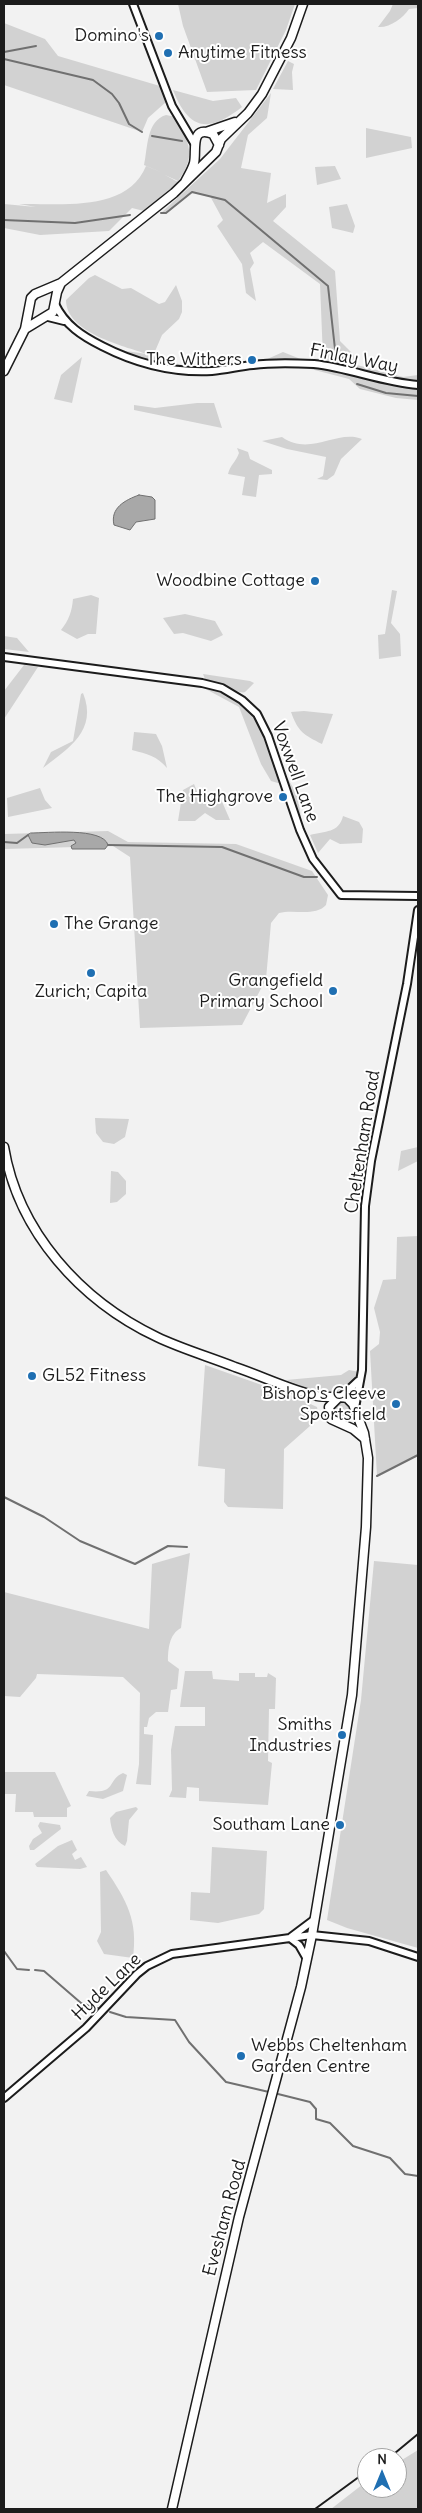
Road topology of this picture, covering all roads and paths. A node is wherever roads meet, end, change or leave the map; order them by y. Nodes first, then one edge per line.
1 (133, 4) edge
2 (303, 4) edge
3 (239, 120) junction
4 (186, 127) junction
5 (204, 133) junction
6 (219, 145) junction
7 (194, 146) junction
8 (213, 155) junction
9 (184, 184) junction
10 (61, 283) junction
11 (44, 292) junction
12 (55, 302) junction
13 (30, 309) junction
14 (46, 317) junction
15 (64, 321) junction
16 (25, 329) junction
17 (4, 371) edge
18 (418, 385) edge
19 (4, 657) edge
20 (418, 896) edge
21 (418, 910) edge
22 (4, 1147) edge
23 (359, 1380) junction
24 (317, 1396) junction
25 (339, 1398) junction
26 (355, 1409) junction
27 (328, 1412) junction
28 (340, 1424) junction
29 (365, 1439) junction
30 (315, 1919) junction
31 (312, 1935) junction
32 (290, 1938) junction
33 (418, 1957) edge
34 (307, 1959) junction
35 (4, 2098) edge
36 (172, 2509) edge

1 - 4 street
2 - 3 main road
3 - 5 main road
3 - 6 main road
4 - 5 street
4 - 7 street
5 - 6 main road
5 - 7 main road
6 - 8 main road
7 - 8 main road
7 - 9 main road
8 - 9 main road
9 - 10 main road
10 - 11 main road
10 - 12 main road
11 - 12 main road
11 - 13 main road
12 - 14 main road
12 - 15 street
13 - 14 main road
13 - 16 main road
14 - 15 street
14 - 16 main road
15 - 18 street, Finlay Way
16 - 17 main road
19 - 20 street, Voxwell Lane
21 - 23 street, Cheltenham Road
22 - 24 main road
23 - 25 street
23 - 26 street, Cheltenham Road
24 - 25 main road
24 - 27 main road
25 - 26 main road
25 - 27 main road
26 - 28 main road
26 - 29 main road, Evesham Road
27 - 28 main road
28 - 29 main road
29 - 30 main road, Evesham Road
30 - 31 main road, Evesham Road
30 - 32 street
31 - 32 street, Hyde Lane
31 - 33 street
31 - 34 main road, Evesham Road
32 - 34 street
32 - 35 street, Hyde Lane
34 - 36 main road, Evesham Road

